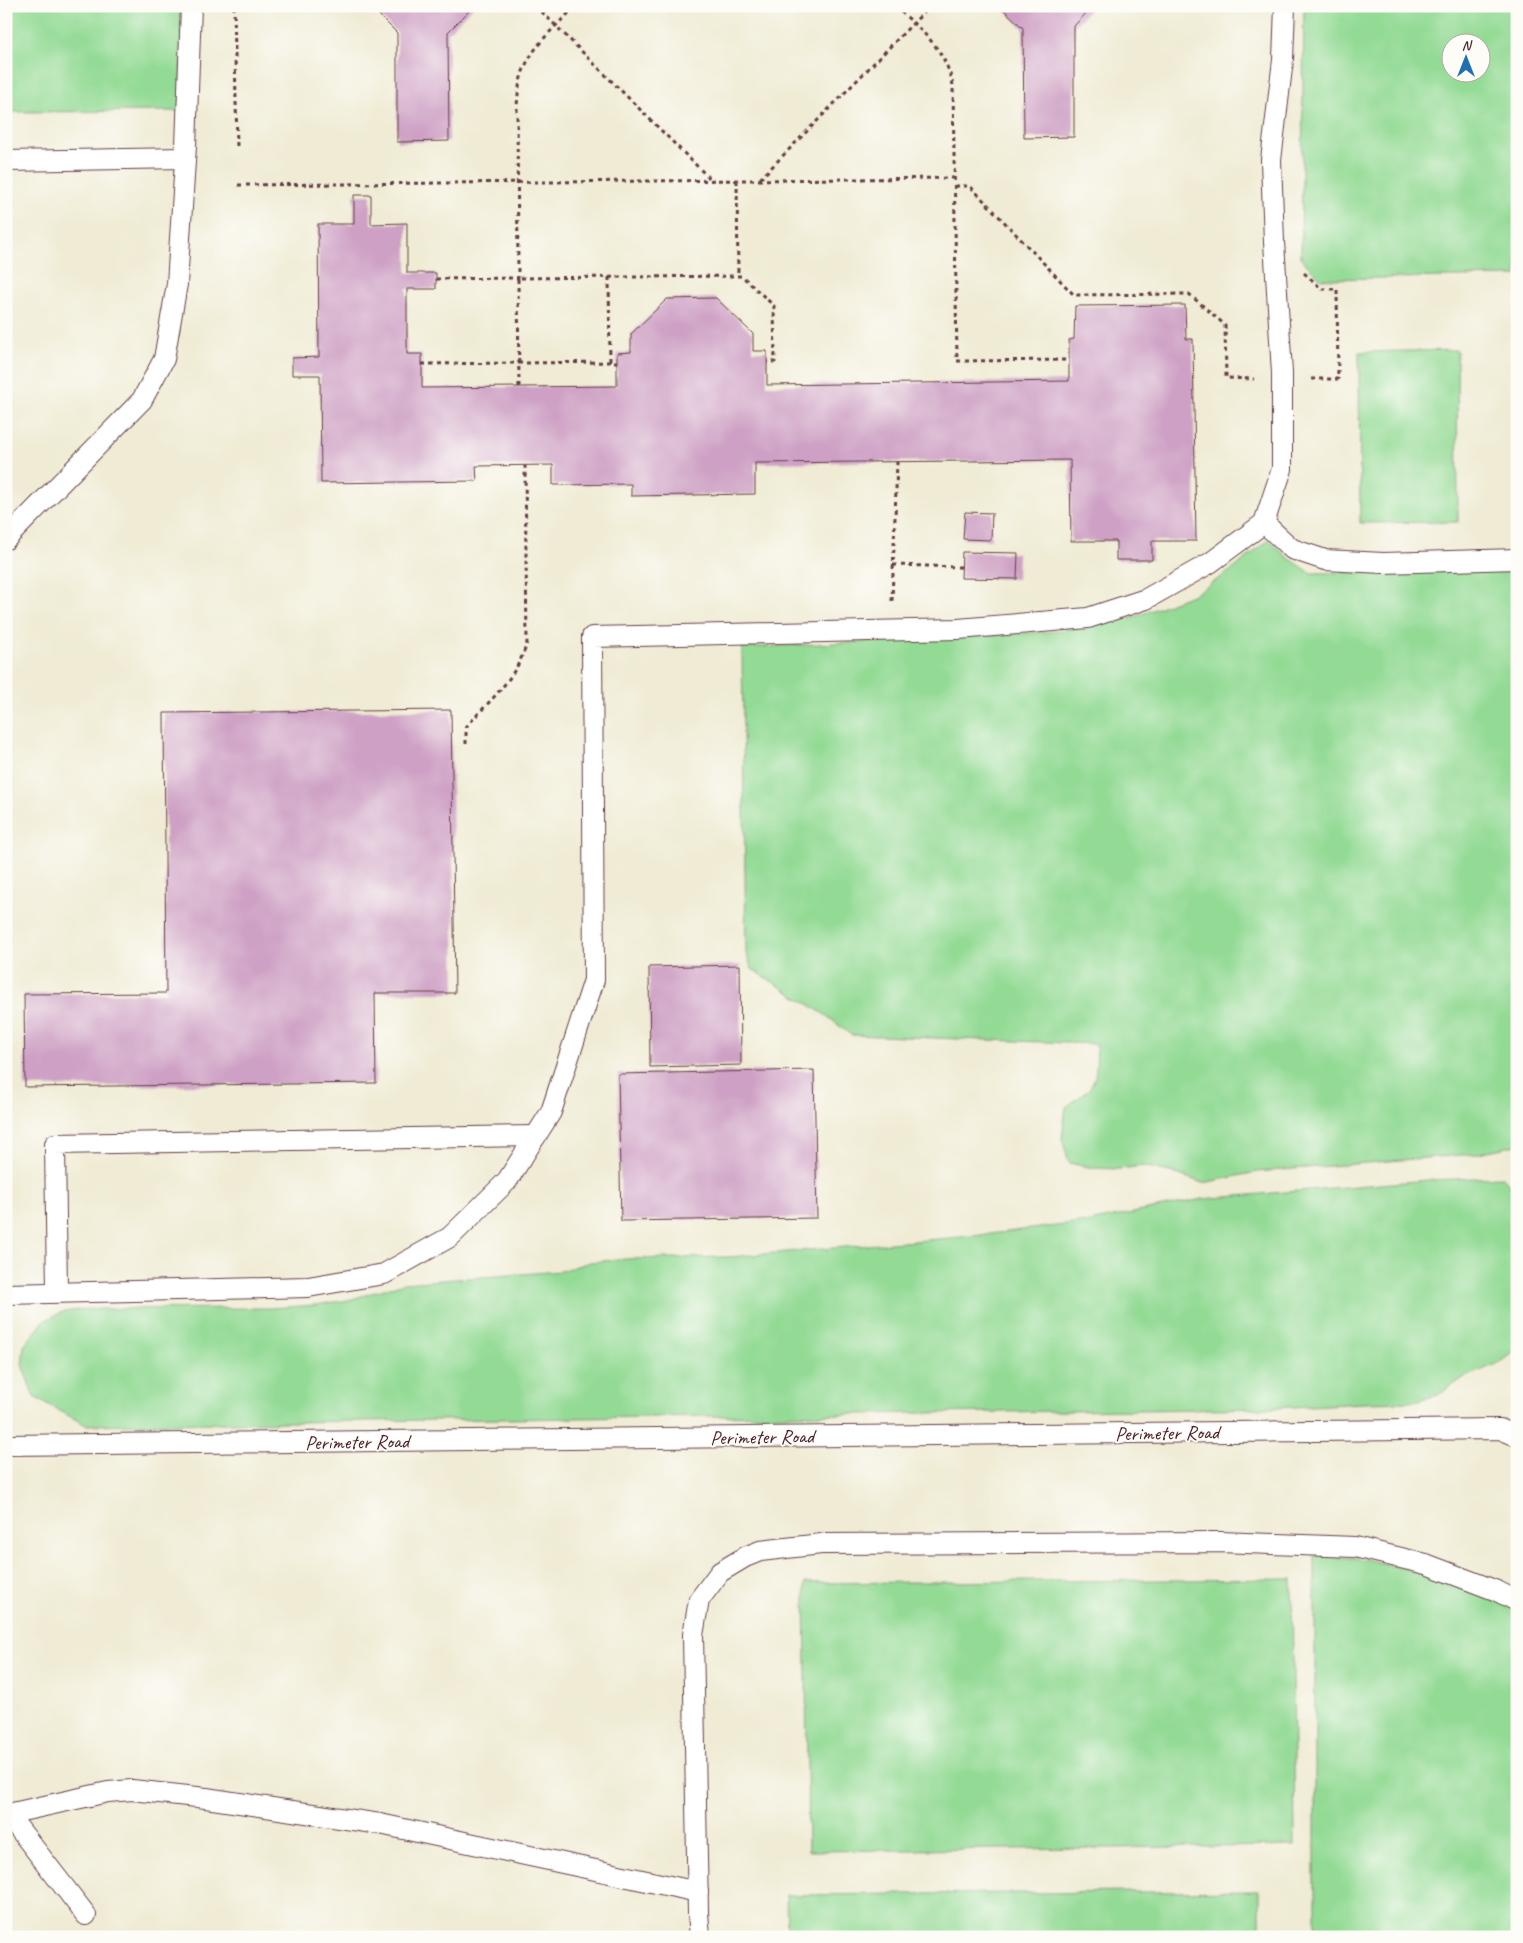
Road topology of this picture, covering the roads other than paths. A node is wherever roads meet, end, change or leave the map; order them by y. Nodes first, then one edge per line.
1 (191, 6) edge
2 (1285, 6) edge
3 (185, 158) junction
4 (6, 161) edge
5 (1264, 523) junction
6 (9, 533) edge
7 (1517, 559) edge
8 (536, 1136) junction
9 (57, 1292) junction
10 (6, 1294) edge
11 (1517, 1436) edge
12 (6, 1445) edge
13 (1517, 1601) edge
14 (7, 1813) edge
15 (698, 1892) junction
16 (86, 1915) dead end
17 (700, 1937) edge

1 - 3 lane
2 - 5 lane
3 - 4 lane
3 - 6 lane
5 - 7 lane
5 - 8 lane
8 - 9 lane
8 - 9 lane
9 - 10 lane
11 - 12 lane, Perimeter Road
13 - 15 lane
14 - 15 lane
14 - 16 lane
15 - 17 lane

